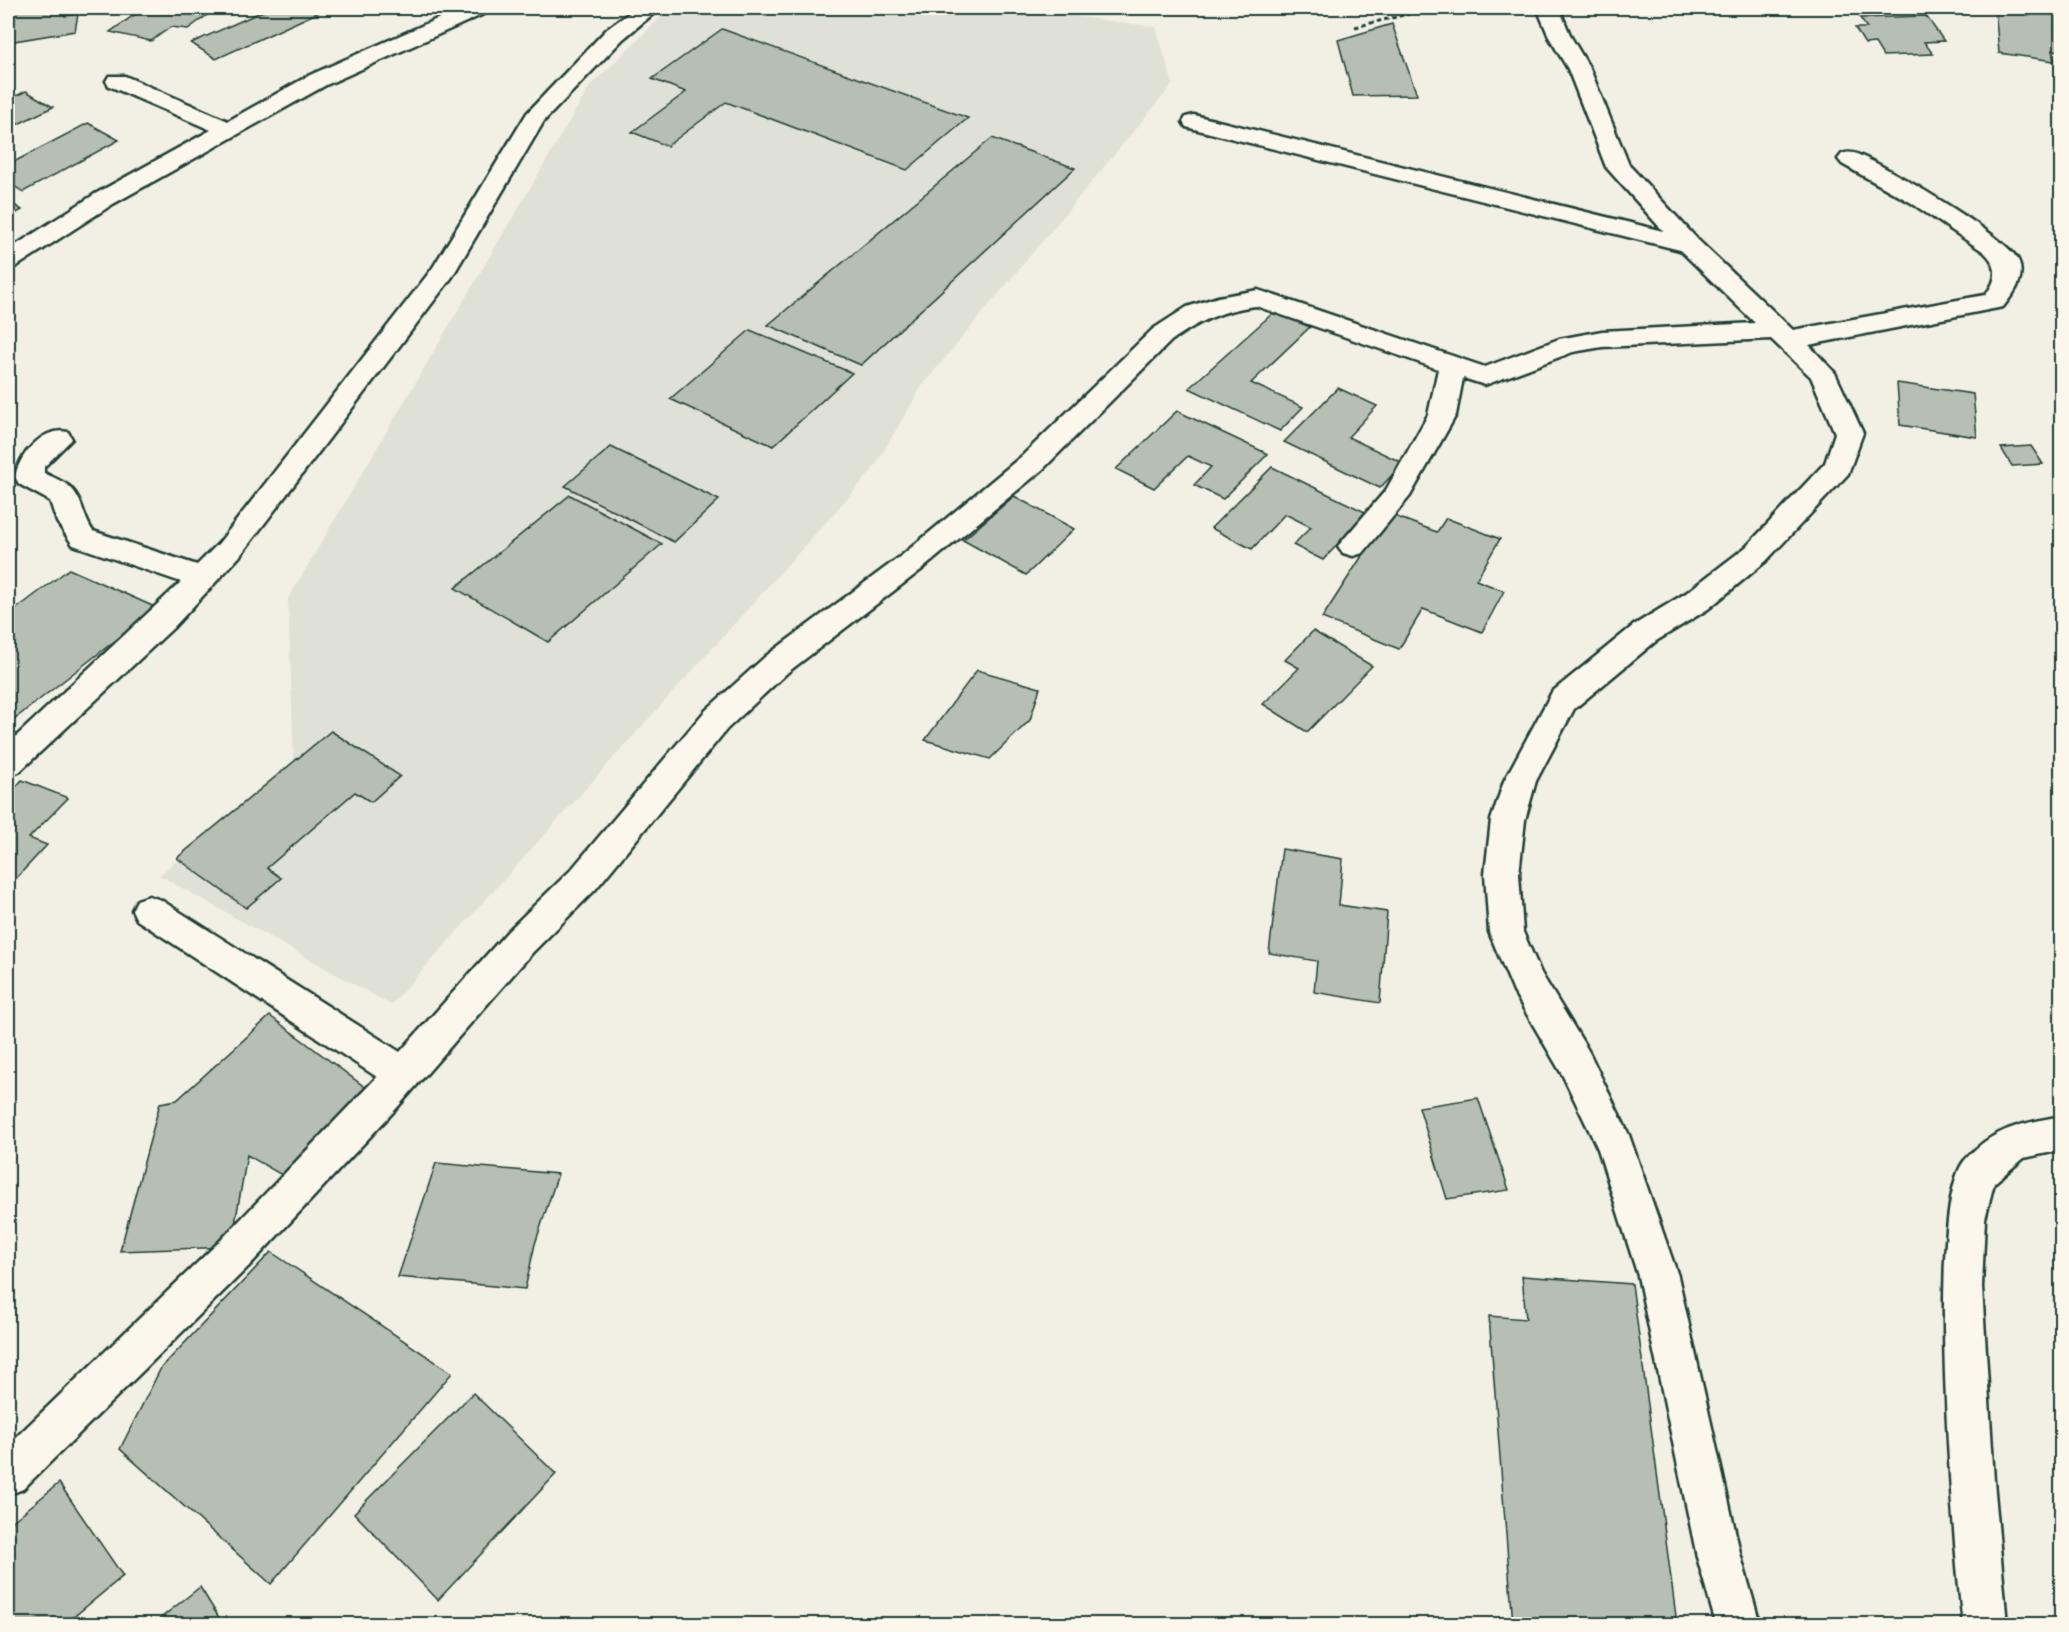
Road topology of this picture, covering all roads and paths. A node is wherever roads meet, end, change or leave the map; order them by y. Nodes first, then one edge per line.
1 (478, 8) edge
2 (649, 8) edge
3 (1432, 8) edge
4 (1548, 8) edge
5 (1355, 27) dead end
6 (117, 81) dead end
7 (1194, 122) dead end
8 (230, 130) junction
9 (1850, 159) dead end
10 (1689, 245) junction
11 (8, 261) edge
12 (1784, 334) junction
13 (1452, 366) junction
14 (58, 439) dead end
15 (18, 471) edge
16 (1353, 546) dead end
17 (202, 579) junction
18 (8, 763) edge
19 (149, 910) dead end
20 (403, 1074) junction
21 (2061, 1133) edge
22 (8, 1474) edge
23 (1738, 1624) edge
24 (1985, 1624) edge

1 - 8 street
2 - 17 street
3 - 5 path
4 - 10 street
6 - 8 street
7 - 10 street
8 - 11 street
9 - 12 street
10 - 12 street
12 - 13 street
12 - 23 street
13 - 16 street
13 - 20 street
14 - 15 street
15 - 17 street
17 - 18 street
19 - 20 street
20 - 22 street
21 - 24 street

